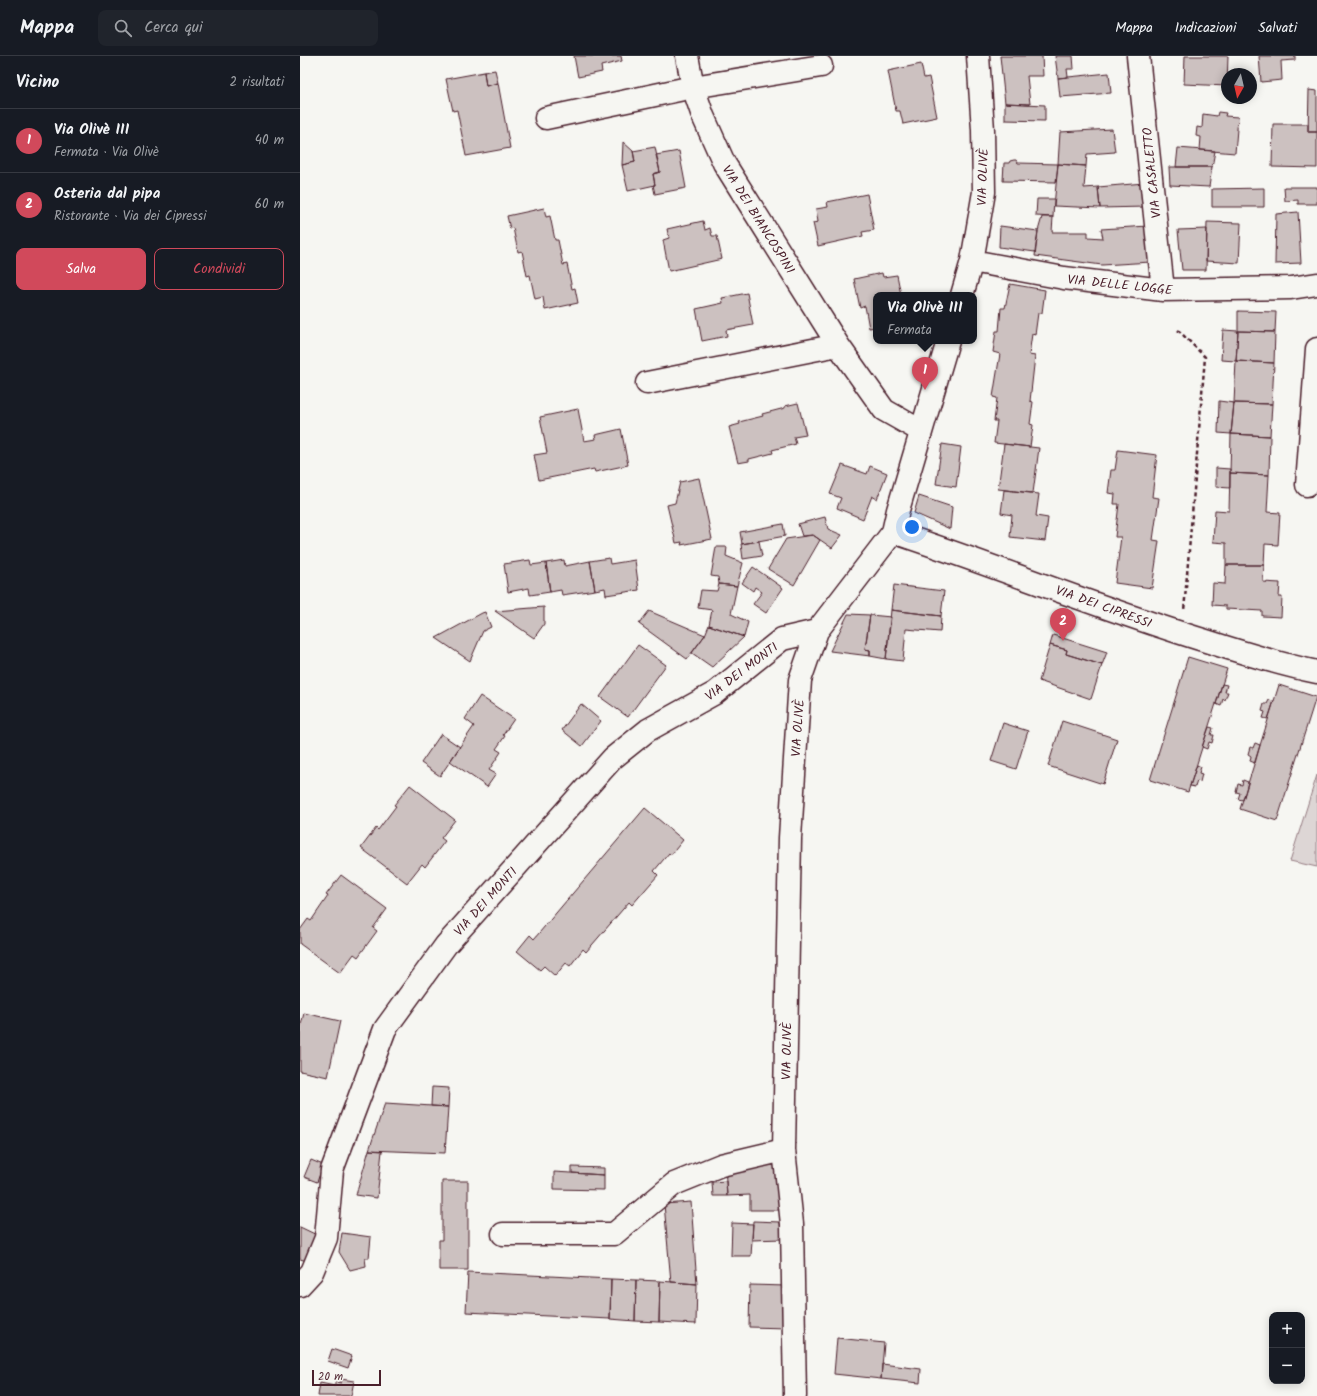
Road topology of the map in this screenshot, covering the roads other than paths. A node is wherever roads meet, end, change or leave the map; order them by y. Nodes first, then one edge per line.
1 (687, 56) edge
2 (978, 56) edge
3 (1138, 56) edge
4 (821, 66) dead end
5 (693, 87) junction
6 (546, 118) dead end
7 (972, 261) junction
8 (1317, 284) edge
9 (1163, 290) junction
10 (963, 292) edge
11 (947, 344) edge
12 (838, 345) junction
13 (1317, 349) edge
14 (647, 383) dead end
15 (921, 431) junction
16 (1307, 485) dead end
17 (893, 532) junction
18 (817, 631) junction
19 (1317, 672) edge
20 (784, 1150) junction
21 (503, 1234) dead end
22 (300, 1285) edge
23 (794, 1396) edge

1 - 5 street, VIA DEI BIANCOSPINI
2 - 7 street, VIA OLIVÈ
3 - 9 street, VIA CASALETTO
4 - 5 street
5 - 6 street
5 - 12 street, VIA DEI BIANCOSPINI
7 - 9 street, VIA DELLE LOGGE
7 - 10 street, VIA OLIVÈ
8 - 9 street, VIA DELLE LOGGE
11 - 15 street, VIA OLIVÈ
12 - 14 street
12 - 15 street, VIA DEI BIANCOSPINI
13 - 16 street
15 - 17 street, VIA OLIVÈ
17 - 18 street, VIA OLIVÈ
17 - 19 street, VIA DEI CIPRESSI
18 - 20 street, VIA OLIVÈ
18 - 22 street, VIA DEI MONTI
20 - 21 street
20 - 23 street, VIA OLIVÈ

